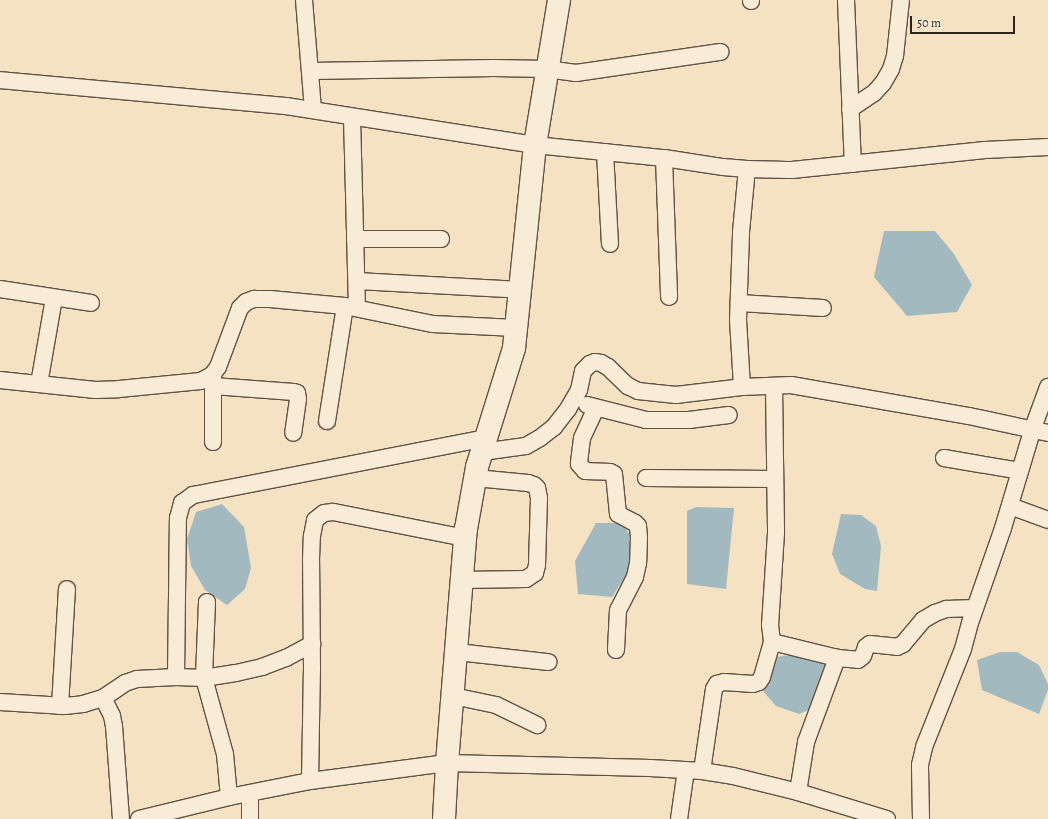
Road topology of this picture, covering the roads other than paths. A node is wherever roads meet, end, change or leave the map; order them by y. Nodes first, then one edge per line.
1 (304, 0) edge
2 (559, 0) edge
3 (846, 0) edge
4 (900, 0) edge
5 (720, 52) dead end
6 (547, 69) junction
7 (310, 71) junction
8 (0, 80) edge
9 (850, 109) junction
10 (313, 110) junction
11 (352, 117) junction
12 (535, 145) junction
13 (1048, 147) edge
14 (605, 152) junction
15 (664, 158) junction
16 (853, 164) junction
17 (747, 169) junction
18 (355, 239) junction
19 (441, 239) dead end
20 (610, 244) dead end
21 (357, 281) junction
22 (0, 289) edge
23 (521, 290) junction
24 (669, 297) dead end
25 (54, 298) junction
26 (91, 303) dead end
27 (738, 303) junction
28 (351, 307) junction
29 (823, 308) dead end
30 (516, 328) junction
31 (0, 380) edge
32 (213, 380) junction
33 (39, 384) junction
34 (774, 386) junction
35 (742, 387) junction
36 (1048, 387) edge
37 (574, 400) junction
38 (596, 408) junction
39 (729, 415) dead end
40 (327, 421) dead end
41 (1040, 430) edge
42 (293, 433) dead end
43 (213, 442) dead end
44 (484, 445) junction
45 (944, 458) dead end
46 (1020, 471) junction
47 (475, 478) junction
48 (646, 478) dead end
49 (775, 479) junction
50 (1010, 506) junction
51 (1048, 520) edge
52 (465, 538) junction
53 (462, 580) junction
54 (67, 589) dead end
55 (207, 602) dead end
56 (975, 608) junction
57 (772, 642) junction
58 (312, 644) junction
59 (616, 650) dead end
60 (457, 652) junction
61 (837, 658) junction
62 (548, 662) dead end
63 (176, 677) junction
64 (204, 678) junction
65 (453, 696) junction
66 (103, 698) junction
67 (0, 702) edge
68 (60, 706) junction
69 (537, 726) dead end
70 (447, 763) junction
71 (686, 770) junction
72 (702, 771) junction
73 (310, 782) junction
74 (798, 792) junction
75 (250, 794) junction
76 (229, 797) junction
77 (863, 816) edge
78 (121, 819) edge
79 (139, 819) edge
80 (250, 819) edge
81 (444, 819) edge
82 (679, 819) edge
83 (887, 819) edge
84 (921, 819) edge

1 - 7 street
2 - 6 street
3 - 9 street
4 - 9 street
5 - 6 street
6 - 7 street
6 - 12 street
7 - 10 street
8 - 10 street
9 - 16 street
10 - 11 street
11 - 12 street
11 - 18 street
12 - 14 street
12 - 23 street
13 - 16 street
14 - 15 street
14 - 20 street
15 - 17 street
15 - 24 street
16 - 17 street
17 - 27 street
18 - 19 street
18 - 21 street
21 - 23 street
21 - 28 street
22 - 25 street
23 - 30 street
25 - 26 street
25 - 33 street
27 - 29 street
27 - 35 street
28 - 30 street
28 - 32 street
28 - 40 street
30 - 44 street
31 - 33 street
32 - 33 street
32 - 42 street
32 - 43 street
34 - 35 street
34 - 41 street
34 - 49 street
35 - 37 street
36 - 41 street
37 - 38 street
37 - 44 street
38 - 39 street
38 - 59 street
41 - 46 street
44 - 47 street
44 - 63 street
45 - 46 street
46 - 50 street
47 - 52 street
47 - 53 street
48 - 49 street
49 - 57 street
50 - 51 street
50 - 56 street
52 - 53 street
52 - 58 street
53 - 60 street
54 - 68 street
55 - 64 street
56 - 61 street
56 - 84 street
57 - 61 street
57 - 72 street
58 - 64 street
58 - 73 street
60 - 62 street
60 - 65 street
61 - 74 street
63 - 64 street
63 - 66 street
64 - 76 street
65 - 69 street
65 - 70 street
66 - 68 street
66 - 78 street
67 - 68 street
70 - 71 street
70 - 73 street
70 - 81 street
71 - 72 street
71 - 82 street
72 - 74 street
73 - 75 street
74 - 77 street
75 - 76 street
75 - 80 street
76 - 79 street
77 - 83 street

